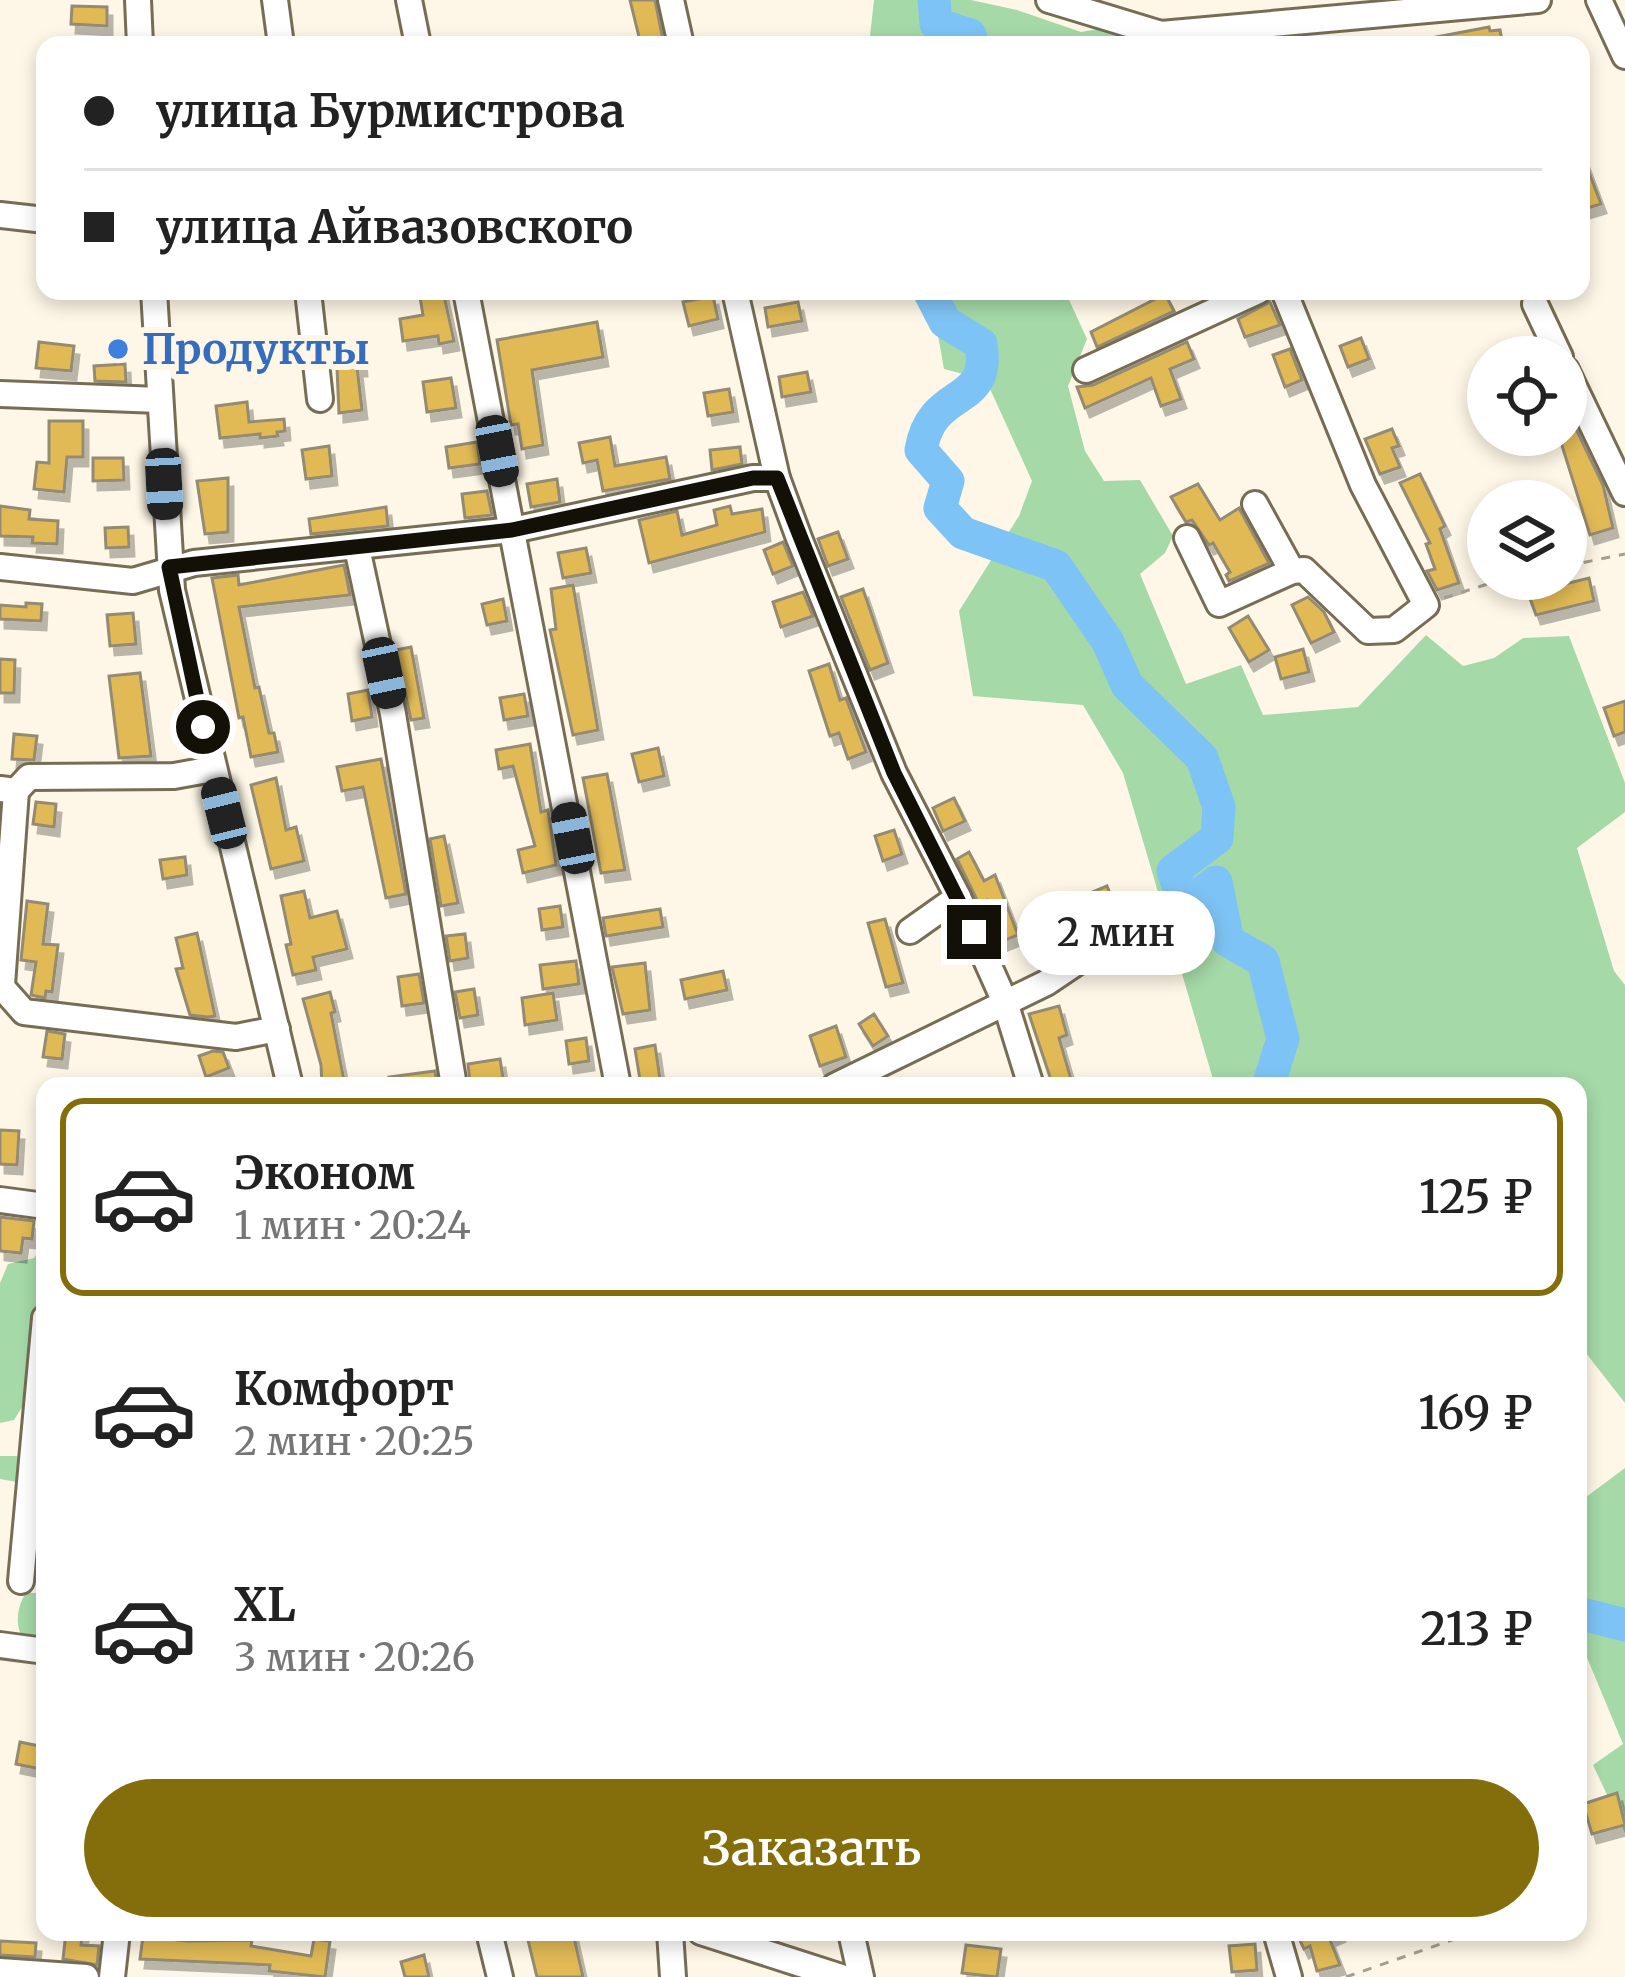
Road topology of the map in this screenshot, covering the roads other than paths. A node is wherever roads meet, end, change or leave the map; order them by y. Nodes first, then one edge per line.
1 (138, 0) edge
2 (275, 0) edge
3 (409, 0) edge
4 (671, 0) edge
5 (1049, 0) edge
6 (1538, 0) edge
7 (1599, 0) edge
8 (140, 36) edge
9 (279, 36) edge
10 (416, 36) edge
11 (679, 36) edge
12 (1155, 36) edge
13 (1193, 36) edge
14 (1625, 56) edge
15 (0, 214) edge
16 (36, 219) edge
17 (154, 300) edge
18 (309, 300) edge
19 (468, 300) edge
20 (737, 300) edge
21 (1238, 300) edge
22 (1288, 300) edge
23 (1534, 304) dead end
24 (1550, 336) edge
25 (1086, 370) dead end
26 (0, 394) edge
27 (160, 400) junction
28 (320, 400) dead end
29 (1587, 414) edge
30 (777, 478) junction
31 (1625, 493) edge
32 (1255, 504) dead end
33 (512, 530) junction
34 (1187, 538) dead end
35 (357, 548) junction
36 (0, 567) edge
37 (169, 567) junction
38 (1292, 571) junction
39 (213, 770) junction
40 (8, 790) edge
41 (958, 897) junction
42 (910, 931) dead end
43 (1095, 950) dead end
44 (1, 985) edge
45 (1005, 1002) junction
46 (277, 1029) junction
47 (288, 1077) edge
48 (452, 1077) edge
49 (616, 1077) edge
50 (854, 1077) edge
51 (1028, 1077) edge
52 (0, 1200) edge
53 (36, 1205) edge
54 (36, 1417) edge
55 (21, 1581) dead end
56 (0, 1645) edge
57 (36, 1650) edge
58 (116, 1941) edge
59 (491, 1941) edge
60 (671, 1941) edge
61 (729, 1941) edge
62 (852, 1941) edge
63 (1279, 1941) edge
64 (0, 1972) edge
65 (86, 1977) edge
66 (112, 1977) edge
67 (500, 1977) edge
68 (673, 1977) edge
69 (841, 1977) edge
70 (861, 1977) edge
71 (1289, 1977) edge

1 - 8 street
2 - 9 street
3 - 10 street
4 - 11 street
5 - 12 street
6 - 13 street
7 - 14 street
15 - 16 street
17 - 27 street
18 - 28 street
19 - 33 street
20 - 30 street
21 - 25 street
22 - 38 street
23 - 24 street
26 - 27 street
27 - 37 street
29 - 31 street
30 - 33 street
30 - 41 street
32 - 38 street
33 - 35 street
33 - 49 street
34 - 38 street
35 - 37 street
35 - 48 street
36 - 37 street
37 - 39 street
39 - 40 street
39 - 46 street
40 - 44 street
41 - 42 street
41 - 45 street
43 - 45 street
44 - 46 street
45 - 50 street
45 - 51 street
46 - 47 street
52 - 53 street
54 - 55 street
56 - 57 street
58 - 66 street
59 - 67 street
60 - 68 street
61 - 69 street
62 - 70 street
63 - 71 street
64 - 65 street

